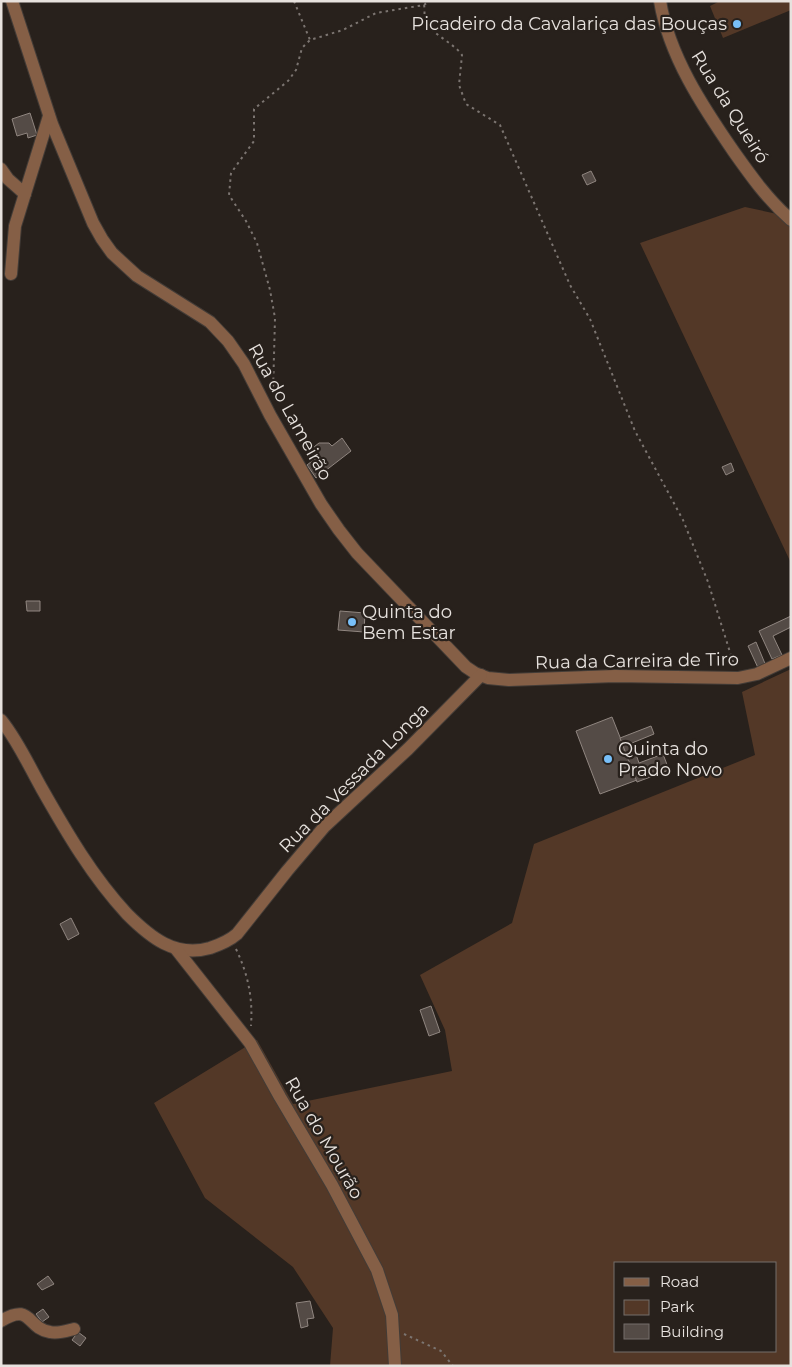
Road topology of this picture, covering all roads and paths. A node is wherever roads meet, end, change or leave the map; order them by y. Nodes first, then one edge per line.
1 (12, 1) edge
2 (294, 1) edge
3 (429, 1) edge
4 (660, 1) edge
5 (424, 5) junction
6 (310, 40) junction
7 (50, 116) junction
8 (1, 169) edge
9 (25, 194) junction
10 (791, 220) edge
11 (11, 274) dead end
12 (270, 415) junction
13 (791, 658) edge
14 (481, 675) junction
15 (738, 678) junction
16 (1, 720) edge
17 (231, 938) junction
18 (176, 949) junction
19 (250, 1044) junction
20 (1, 1321) edge
21 (74, 1329) dead end
22 (393, 1329) junction
23 (395, 1366) edge
24 (454, 1366) edge

1 - 7 street, Rua do Lameirão
2 - 6 path
3 - 5 path
4 - 10 street, Rua da Queiró
5 - 6 path
5 - 15 path
6 - 12 path
7 - 9 street
7 - 12 street, Rua do Lameirão
8 - 9 street
9 - 11 street
12 - 14 street, Rua do Lameirão
13 - 15 street, Rua da Carreira de Tiro
14 - 15 street, Rua da Carreira de Tiro
14 - 17 street, Rua da Vessada Longa
16 - 18 street, Rua da Vessada Longa
17 - 18 street, Rua da Vessada Longa
17 - 19 path
18 - 19 street, Rua do Mourão
19 - 22 street, Rua do Mourão
20 - 21 street
22 - 23 street, Rua do Mourão
22 - 24 path

